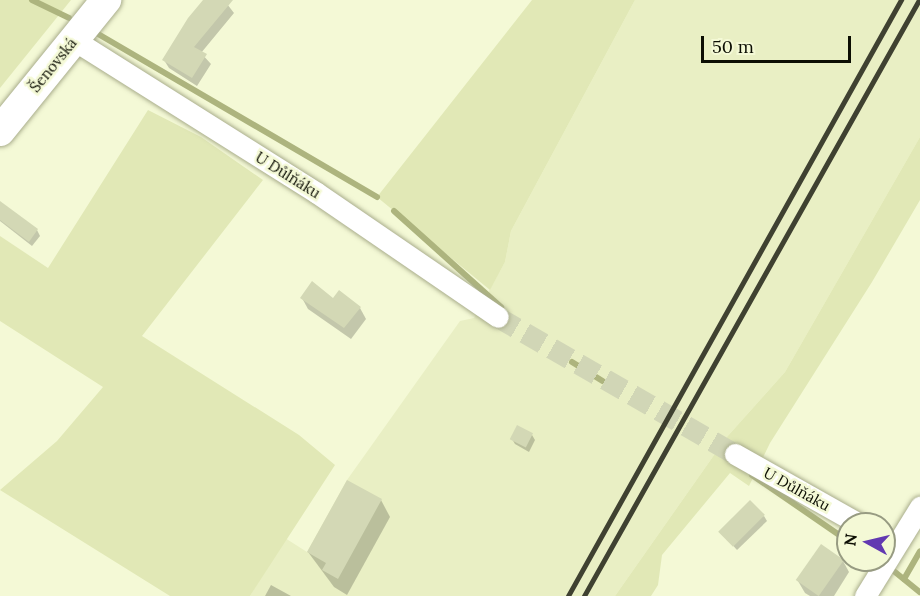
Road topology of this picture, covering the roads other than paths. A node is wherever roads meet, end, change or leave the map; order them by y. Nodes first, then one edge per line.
1 (105, 0) edge
2 (74, 40) junction
3 (0, 131) edge
4 (498, 317) tunnel mouth
5 (735, 454) tunnel mouth
6 (920, 507) edge
7 (838, 512) edge
8 (896, 535) edge
9 (876, 572) edge
10 (865, 596) edge

1 - 2 street, Šenovská
2 - 3 street, Šenovská
2 - 4 street, U Důlňáku
5 - 7 street, U Důlňáku
6 - 8 street
9 - 10 street

